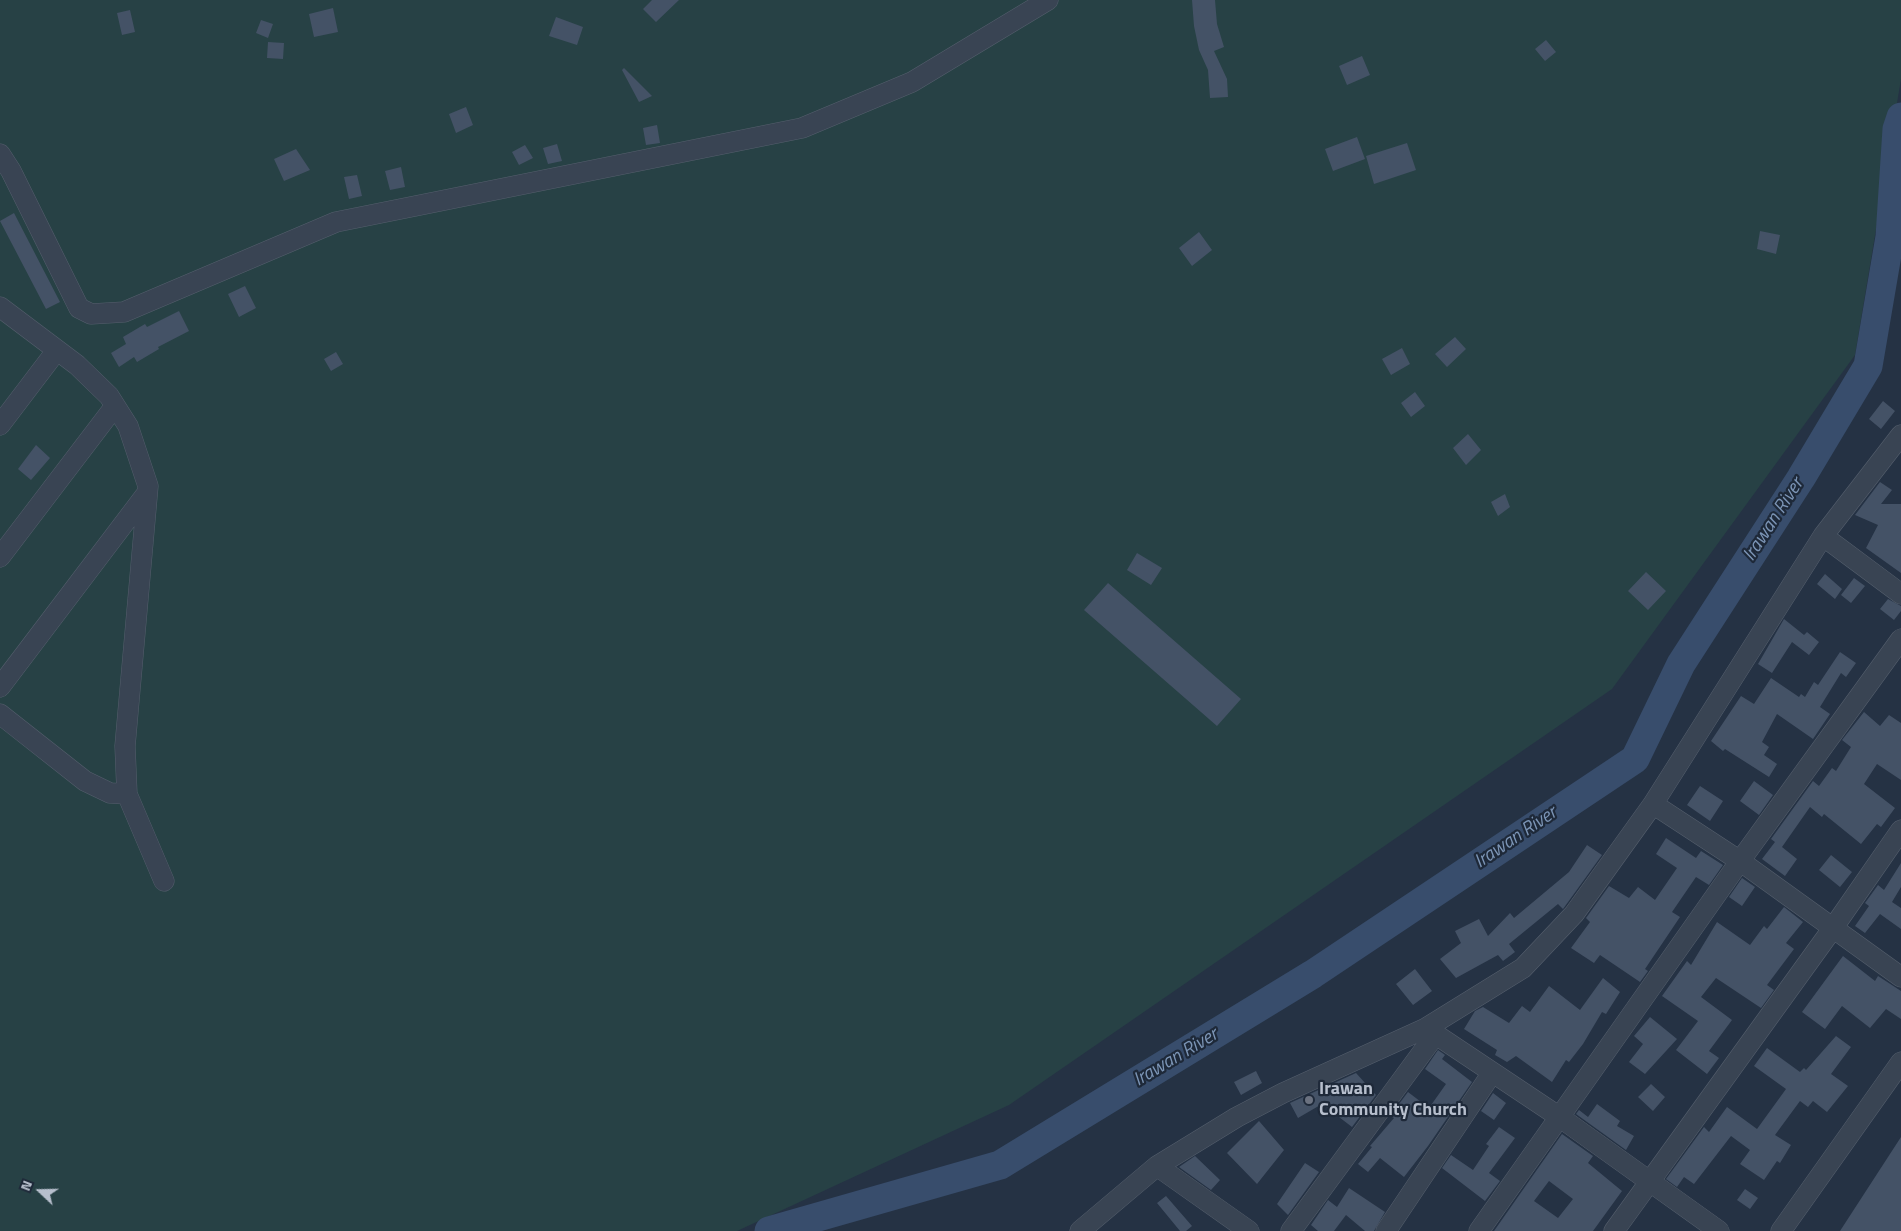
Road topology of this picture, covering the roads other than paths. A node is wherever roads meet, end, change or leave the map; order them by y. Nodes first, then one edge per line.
1 (1048, 0) edge
2 (0, 154) edge
3 (6, 179) edge
4 (0, 307) edge
5 (57, 350) junction
6 (116, 406) junction
7 (0, 425) edge
8 (1901, 435) edge
9 (147, 493) junction
10 (1823, 536) junction
11 (0, 557) edge
12 (1901, 594) edge
13 (1901, 639) edge
14 (0, 688) edge
15 (0, 714) edge
16 (127, 794) junction
17 (1653, 804) junction
18 (1901, 830) edge
19 (1740, 861) junction
20 (164, 881) dead end
21 (1834, 928) junction
22 (1901, 977) edge
23 (1430, 1032) junction
24 (1901, 1062) edge
25 (1492, 1073) junction
26 (1561, 1118) junction
27 (1157, 1166) junction
28 (1649, 1182) junction
29 (1080, 1231) edge
30 (1249, 1231) edge
31 (1291, 1231) edge
32 (1386, 1231) edge
33 (1479, 1231) edge
34 (1614, 1231) edge
35 (1719, 1231) edge
36 (1781, 1231) edge

1 - 3 street
2 - 3 street
4 - 5 street
5 - 6 street
5 - 7 street
6 - 9 street
6 - 11 street
8 - 10 street
9 - 14 street
9 - 16 street
10 - 12 street
10 - 17 street
13 - 19 street
15 - 16 street
16 - 20 street
17 - 19 street
17 - 23 street
18 - 21 street
19 - 21 street
19 - 26 street
21 - 22 street
21 - 28 street
23 - 25 street
23 - 27 street
23 - 31 street
24 - 36 street
25 - 26 street
25 - 32 street
26 - 28 street
26 - 33 street
27 - 29 street
27 - 30 street
28 - 34 street
28 - 35 street

